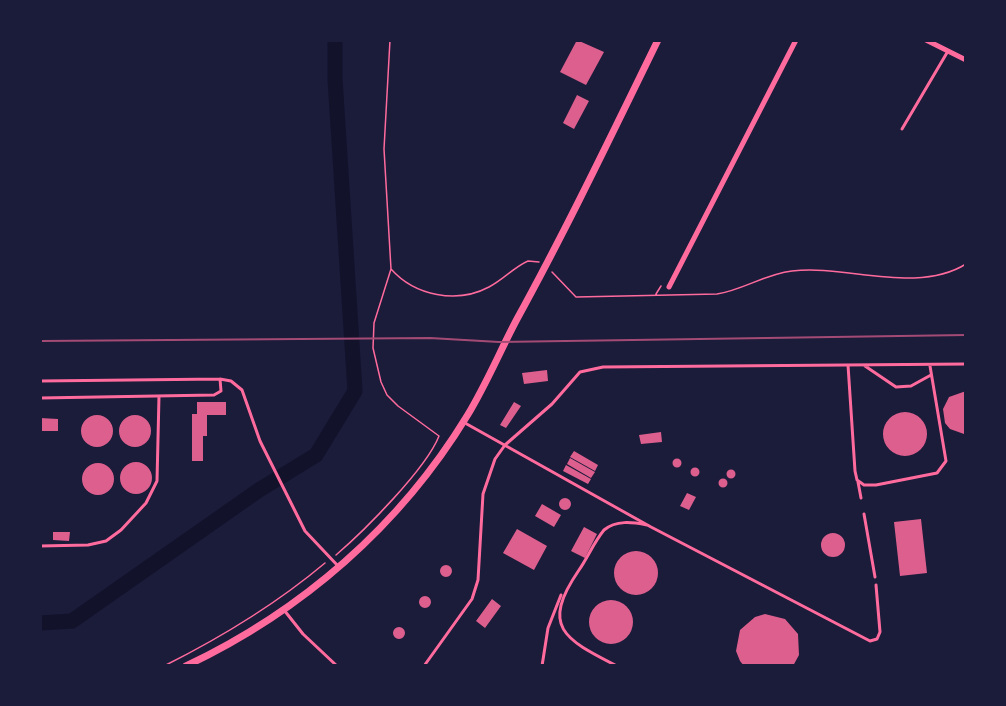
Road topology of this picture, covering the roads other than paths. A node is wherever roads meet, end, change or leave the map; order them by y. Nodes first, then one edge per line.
1 (658, 40) edge
2 (796, 40) edge
3 (926, 40) edge
4 (948, 51) junction
5 (966, 60) edge
6 (902, 129) dead end
7 (669, 287) road end
8 (966, 364) edge
9 (848, 365) junction
10 (863, 365) junction
11 (930, 365) junction
12 (931, 375) junction
13 (220, 379) junction
14 (40, 381) edge
15 (159, 396) junction
16 (40, 398) edge
17 (463, 422) junction
18 (505, 446) junction
19 (857, 480) junction
20 (861, 498) dead end
21 (864, 514) dead end
22 (651, 526) junction
23 (40, 546) edge
24 (339, 568) junction
25 (875, 577) dead end
26 (876, 585) dead end
27 (564, 591) junction
28 (284, 610) junction
29 (186, 666) edge
30 (338, 666) edge
31 (424, 666) edge
32 (542, 666) edge
33 (617, 666) edge

1 - 17 street
2 - 7 street
3 - 4 street
4 - 5 street
4 - 6 lane
8 - 11 lane
9 - 10 lane
9 - 18 lane
9 - 19 lane
10 - 11 lane
10 - 12 lane
11 - 12 lane
12 - 19 lane
13 - 14 lane
13 - 15 lane
13 - 24 lane
15 - 16 lane
15 - 23 lane
17 - 18 lane
17 - 24 street
18 - 22 lane
18 - 31 lane
19 - 20 lane
21 - 25 lane
22 - 26 lane
22 - 27 lane
24 - 28 street
27 - 32 lane
27 - 33 lane
28 - 29 street
28 - 30 lane

